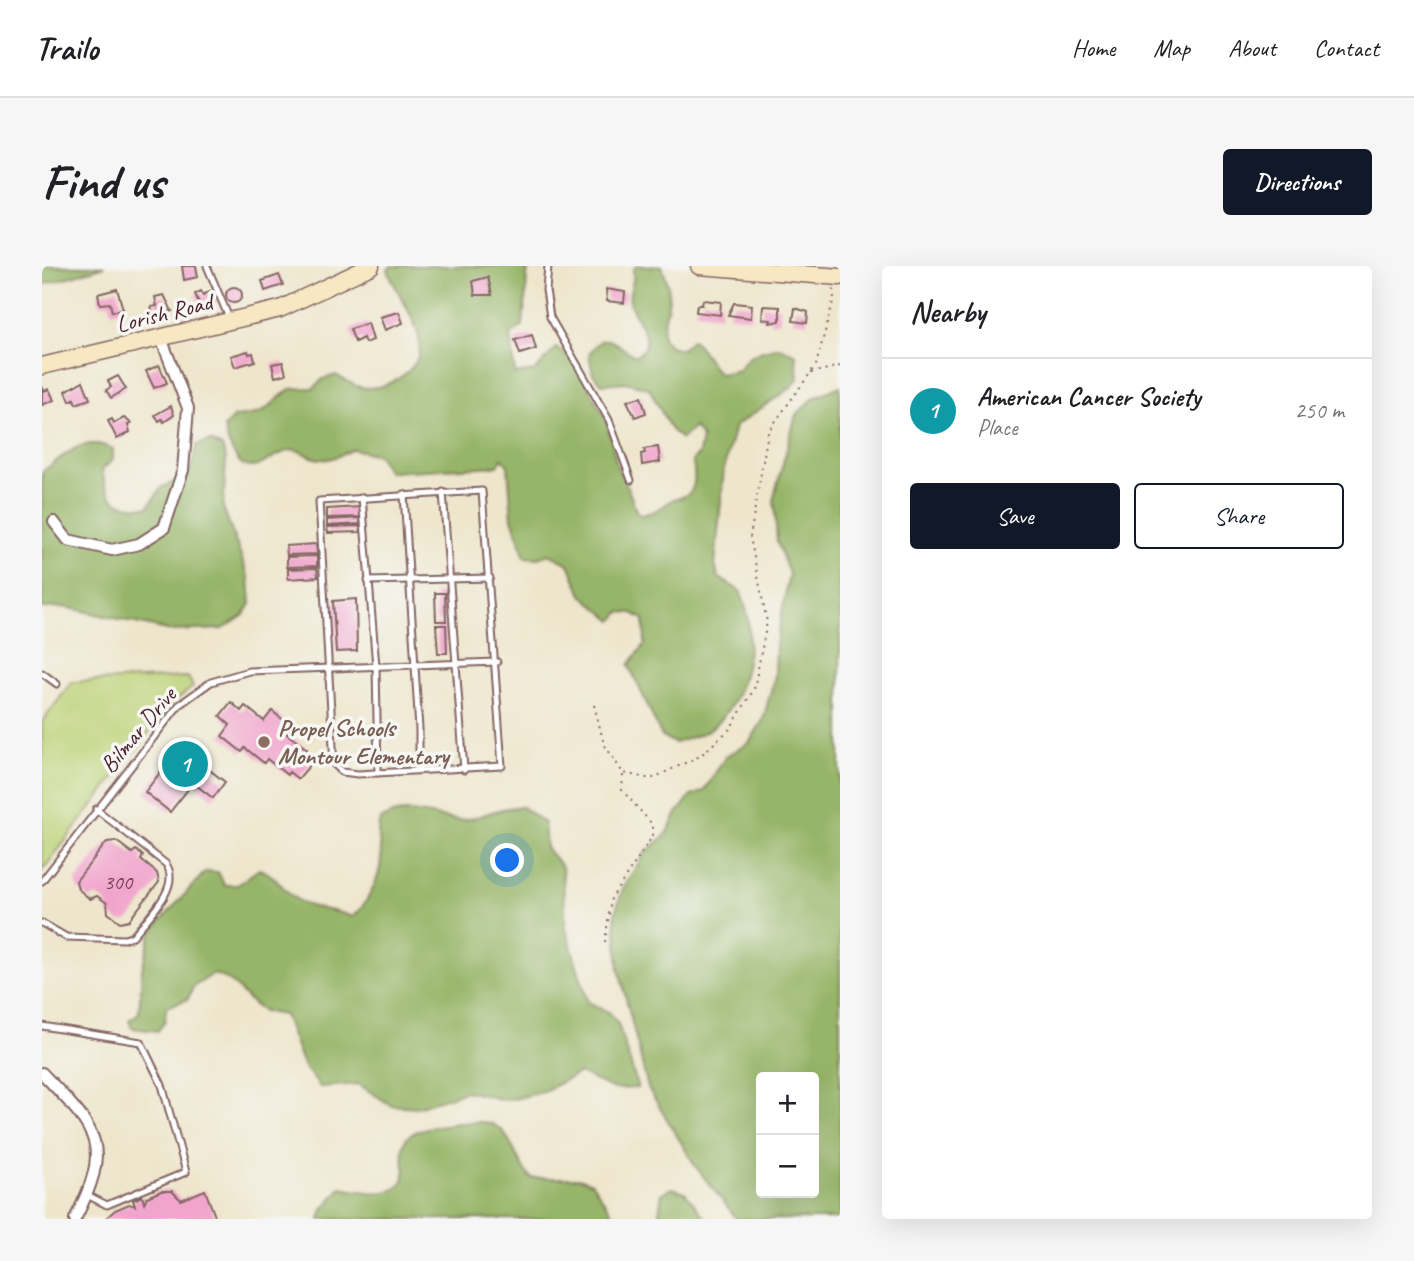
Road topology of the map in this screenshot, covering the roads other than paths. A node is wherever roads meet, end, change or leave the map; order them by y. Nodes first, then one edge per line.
1 (207, 266) edge
2 (371, 266) edge
3 (548, 266) edge
4 (699, 266) edge
5 (836, 277) edge
6 (231, 321) junction
7 (161, 338) junction
8 (42, 366) edge
9 (631, 480) dead end
10 (443, 492) junction
11 (404, 494) junction
12 (362, 497) junction
13 (54, 522) dead end
14 (491, 578) junction
15 (450, 579) junction
16 (410, 580) junction
17 (368, 581) junction
18 (497, 662) junction
19 (456, 663) junction
20 (415, 665) junction
21 (376, 666) junction
22 (328, 668) junction
23 (42, 673) edge
24 (57, 684) dead end
25 (464, 770) junction
26 (419, 771) junction
27 (378, 773) junction
28 (96, 809) junction
29 (42, 881) edge
30 (42, 923) edge
31 (42, 1026) edge
32 (42, 1073) edge
33 (87, 1195) junction
34 (75, 1219) edge

1 - 6 lane
2 - 6 street, Lorish Road
3 - 9 lane
4 - 5 street
6 - 7 street, Lorish Road
7 - 8 street, Lorish Road
7 - 13 street
10 - 11 lane
10 - 14 lane
10 - 15 lane
11 - 12 lane
11 - 16 lane
12 - 17 lane
12 - 22 lane
14 - 15 lane
14 - 18 lane
15 - 16 lane
15 - 19 lane
16 - 17 lane
16 - 20 lane
17 - 21 lane
18 - 19 lane, Bilmar Drive
18 - 25 lane
19 - 20 lane, Bilmar Drive
19 - 25 lane
20 - 21 lane, Bilmar Drive
20 - 26 lane
21 - 22 lane, Bilmar Drive
21 - 27 lane
22 - 27 lane
22 - 28 lane, Bilmar Drive
23 - 24 lane
25 - 26 lane
26 - 27 lane
28 - 29 lane, Bilmar Drive
28 - 30 lane
31 - 33 lane
32 - 33 street
33 - 34 street

